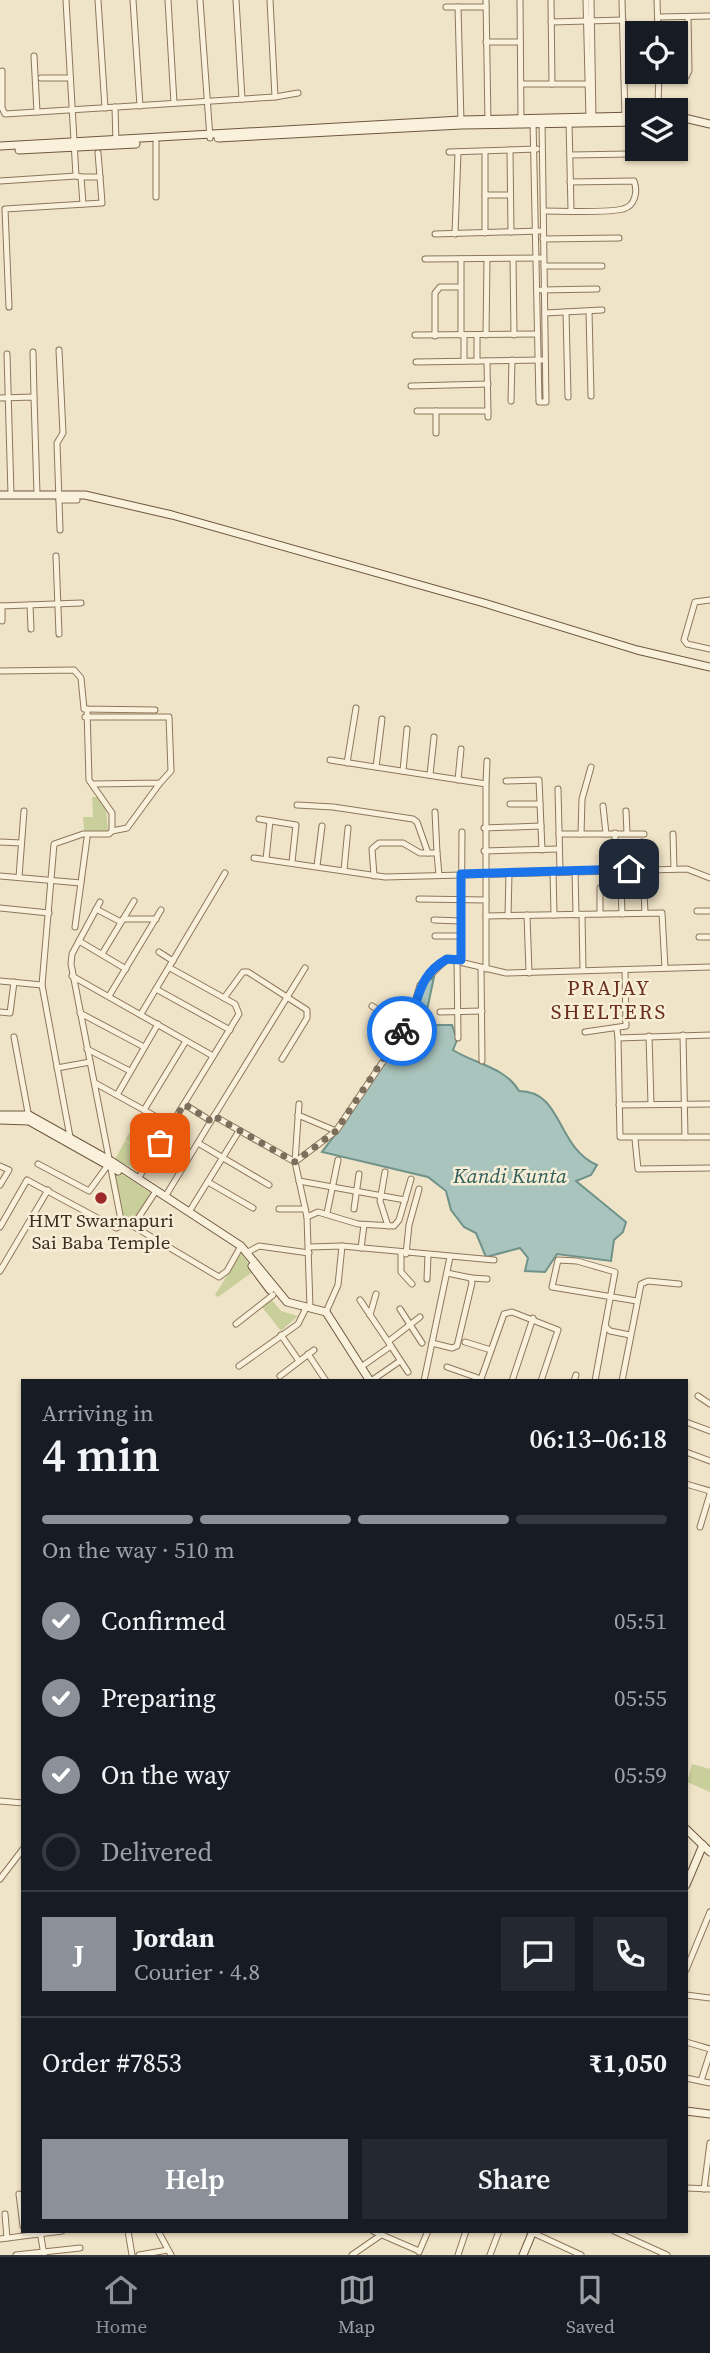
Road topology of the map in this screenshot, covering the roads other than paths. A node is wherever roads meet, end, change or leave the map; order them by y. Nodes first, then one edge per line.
1 (66, 0) edge
2 (99, 0) edge
3 (133, 0) edge
4 (168, 0) edge
5 (200, 0) edge
6 (236, 0) edge
7 (270, 0) edge
8 (520, 0) edge
9 (551, 0) edge
10 (589, 0) edge
11 (622, 0) edge
12 (657, 0) edge
13 (486, 3) edge
14 (446, 7) dead end
15 (458, 7) junction
16 (710, 16) edge
17 (657, 17) junction
18 (688, 17) junction
19 (589, 20) junction
20 (623, 20) junction
21 (657, 21) edge
22 (688, 21) edge
23 (551, 22) junction
24 (486, 42) junction
25 (520, 42) junction
26 (34, 56) dead end
27 (2, 71) dead end
28 (41, 78) dead end
29 (70, 78) junction
30 (624, 79) joint
31 (521, 84) junction
32 (552, 84) junction
33 (590, 84) junction
34 (298, 93) dead end
35 (275, 97) junction
36 (242, 99) junction
37 (207, 101) junction
38 (174, 103) junction
39 (140, 106) junction
40 (115, 107) junction
41 (104, 108) junction
42 (73, 110) junction
43 (37, 112) junction
44 (591, 119) junction
45 (625, 119) joint
46 (521, 121) junction
47 (533, 121) junction
48 (542, 121) junction
49 (688, 121) edge
50 (569, 122) junction
51 (461, 123) junction
52 (488, 123) junction
53 (710, 124) edge
54 (210, 136) junction
55 (156, 142) junction
56 (116, 143) junction
57 (73, 146) junction
58 (0, 149) edge
59 (534, 149) junction
60 (543, 149) junction
61 (510, 150) junction
62 (485, 151) junction
63 (449, 152) dead end
64 (458, 152) junction
65 (98, 153) dead end
66 (625, 154) edge
67 (570, 155) junction
68 (78, 177) junction
69 (100, 177) junction
70 (0, 180) edge
71 (570, 182) junction
72 (485, 195) junction
73 (510, 195) junction
74 (156, 197) dead end
75 (83, 205) junction
76 (571, 210) junction
77 (544, 211) junction
78 (540, 231) junction
79 (511, 232) junction
80 (485, 233) junction
81 (435, 234) dead end
82 (456, 234) junction
83 (619, 238) dead end
84 (543, 239) junction
85 (541, 258) junction
86 (425, 259) dead end
87 (461, 259) junction
88 (513, 259) junction
89 (487, 260) junction
90 (544, 266) junction
91 (602, 266) dead end
92 (4, 276) edge
93 (460, 287) junction
94 (597, 289) dead end
95 (541, 290) junction
96 (9, 307) dead end
97 (602, 310) dead end
98 (589, 311) junction
99 (566, 312) junction
100 (545, 313) junction
101 (541, 334) junction
102 (415, 335) dead end
103 (463, 335) junction
104 (477, 335) junction
105 (486, 335) junction
106 (514, 335) junction
107 (435, 336) junction
108 (59, 350) dead end
109 (33, 352) dead end
110 (6, 355) dead end
111 (512, 360) junction
112 (542, 360) junction
113 (464, 361) junction
114 (477, 361) junction
115 (487, 361) junction
116 (416, 362) dead end
117 (488, 384) junction
118 (411, 386) dead end
119 (592, 396) dead end
120 (34, 397) junction
121 (568, 397) dead end
122 (0, 398) edge
123 (8, 398) junction
124 (511, 401) dead end
125 (543, 402) dead end
126 (417, 411) dead end
127 (436, 411) junction
128 (436, 433) dead end
129 (37, 494) junction
130 (0, 495) edge
131 (10, 495) junction
132 (59, 497) junction
133 (77, 500) dead end
134 (60, 530) dead end
135 (56, 556) dead end
136 (710, 600) edge
137 (82, 603) dead end
138 (58, 604) junction
139 (30, 605) junction
140 (1, 606) edge
141 (2, 621) dead end
142 (32, 629) dead end
143 (60, 635) dead end
144 (710, 649) edge
145 (710, 667) edge
146 (0, 671) edge
147 (356, 708) dead end
148 (86, 709) junction
149 (155, 709) dead end
150 (85, 718) junction
151 (382, 719) dead end
152 (407, 729) dead end
153 (434, 737) dead end
154 (461, 748) dead end
155 (330, 760) dead end
156 (487, 761) dead end
157 (347, 763) junction
158 (376, 767) junction
159 (591, 767) dead end
160 (403, 771) junction
161 (430, 775) junction
162 (458, 780) junction
163 (506, 781) dead end
164 (160, 783) junction
165 (94, 784) junction
166 (486, 784) junction
167 (558, 789) dead end
168 (510, 804) dead end
169 (540, 804) junction
170 (297, 805) dead end
171 (603, 806) dead end
172 (24, 811) dead end
173 (626, 811) dead end
174 (435, 812) dead end
175 (259, 819) dead end
176 (270, 821) junction
177 (322, 826) dead end
178 (541, 826) junction
179 (348, 828) dead end
180 (484, 828) junction
181 (112, 831) junction
182 (462, 832) dead end
183 (615, 833) junction
184 (559, 834) junction
185 (582, 834) junction
186 (606, 834) junction
187 (627, 834) junction
188 (643, 834) dead end
189 (673, 834) dead end
190 (86, 838) dead end
191 (0, 842) edge
192 (642, 842) dead end
193 (21, 843) junction
194 (559, 849) junction
195 (542, 850) junction
196 (484, 851) junction
197 (428, 853) junction
198 (437, 853) junction
199 (254, 858) dead end
200 (266, 859) junction
201 (292, 862) junction
202 (317, 866) junction
203 (643, 869) junction
204 (674, 869) junction
205 (344, 870) junction
206 (575, 870) junction
207 (615, 870) junction
208 (556, 871) junction
209 (225, 873) dead end
210 (509, 873) junction
211 (461, 874) junction
212 (484, 874) junction
213 (439, 875) junction
214 (0, 876) edge
215 (374, 876) junction
216 (19, 877) junction
217 (710, 878) edge
218 (53, 880) junction
219 (80, 883) junction
220 (621, 886) dead end
221 (600, 888) dead end
222 (644, 891) dead end
223 (419, 899) dead end
224 (461, 899) junction
225 (486, 900) junction
226 (134, 901) dead end
227 (100, 902) dead end
228 (0, 908) edge
229 (96, 909) junction
230 (161, 910) dead end
231 (696, 911) dead end
232 (49, 912) junction
233 (710, 912) edge
234 (645, 913) junction
235 (600, 914) junction
236 (622, 914) junction
237 (527, 915) junction
238 (554, 915) junction
239 (579, 915) junction
240 (486, 916) junction
241 (508, 916) junction
242 (156, 919) junction
243 (434, 920) dead end
244 (122, 921) junction
245 (461, 921) junction
246 (75, 927) dead end
247 (435, 936) dead end
248 (461, 936) junction
249 (699, 937) dead end
250 (710, 937) edge
251 (79, 941) junction
252 (159, 952) dead end
253 (102, 954) junction
254 (459, 960) junction
255 (173, 961) junction
256 (710, 967) edge
257 (170, 968) junction
258 (305, 968) dead end
259 (484, 968) junction
260 (664, 968) junction
261 (126, 969) junction
262 (583, 970) junction
263 (625, 970) junction
264 (529, 973) junction
265 (72, 976) junction
266 (0, 981) edge
267 (14, 982) junction
268 (41, 985) junction
269 (156, 989) junction
270 (109, 996) junction
271 (287, 997) junction
272 (224, 998) junction
273 (372, 1006) dead end
274 (458, 1011) junction
275 (482, 1011) junction
276 (0, 1012) edge
277 (440, 1012) dead end
278 (80, 1013) junction
279 (141, 1014) junction
280 (158, 1024) junction
281 (406, 1027) junction
282 (617, 1029) junction
283 (230, 1030) junction
284 (585, 1032) dead end
285 (683, 1035) junction
286 (710, 1035) edge
287 (649, 1036) junction
288 (14, 1037) dead end
289 (458, 1038) dead end
290 (618, 1038) junction
291 (186, 1041) junction
292 (144, 1047) junction
293 (88, 1049) junction
294 (213, 1056) junction
295 (282, 1059) dead end
296 (482, 1061) dead end
297 (90, 1062) junction
298 (57, 1068) junction
299 (130, 1072) junction
300 (94, 1083) junction
301 (117, 1095) junction
302 (184, 1104) junction
303 (299, 1104) dead end
304 (651, 1104) junction
305 (685, 1104) junction
306 (710, 1104) edge
307 (619, 1105) junction
308 (144, 1110) junction
309 (0, 1114) edge
310 (298, 1115) junction
311 (29, 1118) junction
312 (213, 1119) junction
313 (0, 1121) edge
314 (171, 1125) junction
315 (239, 1131) junction
316 (336, 1131) junction
317 (71, 1137) junction
318 (685, 1137) junction
319 (710, 1137) edge
320 (635, 1139) junction
321 (198, 1143) junction
322 (222, 1159) junction
323 (338, 1160) dead end
324 (295, 1162) junction
325 (38, 1164) dead end
326 (110, 1165) junction
327 (0, 1166) edge
328 (710, 1168) edge
329 (385, 1172) dead end
330 (359, 1174) dead end
331 (138, 1179) junction
332 (411, 1179) dead end
333 (299, 1181) junction
334 (208, 1182) junction
335 (0, 1185) edge
336 (269, 1185) dead end
337 (333, 1186) junction
338 (419, 1189) dead end
339 (48, 1190) junction
340 (356, 1192) junction
341 (154, 1194) junction
342 (380, 1196) junction
343 (165, 1197) junction
344 (405, 1200) junction
345 (253, 1208) dead end
346 (279, 1209) dead end
347 (305, 1209) junction
348 (354, 1209) dead end
349 (189, 1212) junction
350 (327, 1213) junction
351 (307, 1217) junction
352 (121, 1225) junction
353 (364, 1225) junction
354 (133, 1226) junction
355 (388, 1226) junction
356 (0, 1227) edge
357 (342, 1246) junction
358 (361, 1248) junction
359 (243, 1249) junction
360 (309, 1250) junction
361 (404, 1254) junction
362 (428, 1255) junction
363 (450, 1257) junction
364 (494, 1260) dead end
365 (0, 1271) edge
366 (447, 1273) junction
367 (471, 1278) junction
368 (427, 1279) dead end
369 (487, 1279) dead end
370 (412, 1284) dead end
371 (679, 1284) dead end
372 (376, 1294) dead end
373 (274, 1295) junction
374 (610, 1297) junction
375 (360, 1300) dead end
376 (636, 1301) junction
377 (310, 1308) junction
378 (400, 1309) dead end
379 (326, 1312) junction
380 (370, 1315) junction
381 (420, 1317) dead end
382 (533, 1318) junction
383 (236, 1324) dead end
384 (411, 1325) junction
385 (605, 1326) junction
386 (281, 1335) junction
387 (630, 1335) junction
388 (466, 1342) dead end
389 (390, 1343) junction
390 (422, 1343) dead end
391 (432, 1343) junction
392 (314, 1350) dead end
393 (491, 1350) junction
394 (308, 1354) junction
395 (299, 1361) junction
396 (400, 1361) junction
397 (239, 1366) dead end
398 (361, 1367) junction
399 (447, 1367) dead end
400 (408, 1372) dead end
401 (289, 1379) edge
402 (325, 1379) edge
403 (369, 1379) edge
404 (373, 1379) edge
405 (424, 1379) edge
406 (514, 1379) edge
407 (542, 1379) edge
408 (595, 1379) edge
409 (622, 1379) edge
410 (698, 1396) dead end
411 (710, 1404) edge
412 (688, 1423) edge
413 (710, 1431) edge
414 (688, 1454) edge
415 (710, 1460) edge
416 (688, 1485) edge
417 (710, 1492) edge
418 (700, 1527) dead end
419 (0, 1801) edge
420 (21, 1804) edge
421 (688, 1831) edge
422 (702, 1844) junction
423 (21, 1852) edge
424 (710, 1852) edge
425 (688, 1872) edge
426 (0, 1879) edge
427 (688, 1880) edge
428 (710, 1912) edge
429 (708, 1920) edge
430 (688, 1948) edge
431 (693, 1950) junction
432 (688, 1964) edge
433 (688, 1995) edge
434 (710, 1998) edge
435 (688, 2043) edge
436 (710, 2051) edge
437 (688, 2078) edge
438 (701, 2081) junction
439 (710, 2083) edge
440 (688, 2112) edge
441 (710, 2114) edge
442 (710, 2143) edge
443 (688, 2188) edge
444 (707, 2189) edge
445 (19, 2194) dead end
446 (21, 2210) edge
447 (5, 2214) dead end
448 (40, 2233) edge
449 (128, 2233) edge
450 (159, 2233) edge
451 (377, 2233) edge
452 (393, 2233) edge
453 (427, 2233) edge
454 (465, 2233) edge
455 (498, 2233) edge
456 (533, 2233) edge
457 (535, 2233) edge
458 (618, 2233) edge
459 (24, 2234) edge
460 (381, 2235) junction
461 (3, 2238) edge
462 (390, 2239) junction
463 (80, 2248) dead end
464 (366, 2248) junction
465 (169, 2252) edge
466 (418, 2253) edge
467 (571, 2253) edge
468 (44, 2254) edge
469 (16, 2255) edge
470 (132, 2255) edge
471 (139, 2255) edge
472 (352, 2255) edge
473 (370, 2255) edge
474 (458, 2255) edge
475 (490, 2255) edge
476 (525, 2255) edge
477 (581, 2255) edge
478 (667, 2255) edge

1 - 29 street
2 - 41 street
3 - 39 street
4 - 38 street
5 - 37 street
6 - 36 street
7 - 35 street
8 - 25 street
9 - 23 street
10 - 19 street
11 - 20 street
12 - 17 street
13 - 15 street
13 - 24 street
14 - 15 street
15 - 51 street
16 - 18 street
17 - 18 street
17 - 21 street
18 - 22 street
19 - 20 street
19 - 23 street
19 - 33 street
20 - 30 street
23 - 32 street
24 - 25 street
24 - 52 street
25 - 31 street
26 - 43 street
27 - 43 street
28 - 29 street
29 - 42 street
30 - 45 street
31 - 32 street
31 - 46 street
32 - 33 street
33 - 44 street
34 - 35 street
35 - 36 street
36 - 37 street
37 - 38 street
37 - 54 street
38 - 39 street
39 - 40 street
40 - 41 street
40 - 56 street
41 - 42 street
42 - 43 street
42 - 57 street
44 - 45 street
44 - 48 street
44 - 50 street
46 - 47 street
46 - 52 street
47 - 48 street
47 - 59 street
48 - 50 street
48 - 60 street
49 - 53 street
50 - 67 street
51 - 52 street
51 - 54 street
54 - 55 street
54 - 56 street
55 - 56 street
55 - 74 street
56 - 57 street
57 - 58 street
57 - 68 street
59 - 60 street
59 - 61 street
59 - 78 street
60 - 77 street
61 - 62 street
61 - 73 street
62 - 64 street
62 - 72 street
63 - 64 street
64 - 82 street
65 - 69 street
66 - 67 street
67 - 71 street
68 - 69 street
68 - 70 street
68 - 75 street
69 - 75 street
71 - 76 street
71 - 76 street
72 - 73 street
72 - 80 street
73 - 79 street
75 - 92 street
76 - 77 street
77 - 78 street
78 - 79 street
78 - 84 street
78 - 85 street
79 - 80 street
80 - 82 street
81 - 82 street
83 - 84 street
84 - 85 street
85 - 88 street
85 - 90 street
85 - 95 street
86 - 87 street
87 - 89 street
87 - 93 street
88 - 89 street
88 - 106 street
89 - 105 street
90 - 91 street
90 - 95 street
92 - 96 street
93 - 103 street
93 - 107 street
94 - 95 street
95 - 100 street
95 - 101 street
97 - 98 street
98 - 99 street
98 - 119 street
99 - 100 street
99 - 121 street
100 - 101 street
101 - 106 street
101 - 112 street
102 - 107 street
103 - 104 street
103 - 107 street
103 - 113 street
104 - 105 street
104 - 114 street
105 - 106 street
108 - 132 street
109 - 120 street
110 - 123 street
111 - 112 street
111 - 115 street
111 - 124 street
112 - 125 street
113 - 114 street
113 - 116 street
114 - 115 street
115 - 117 street
117 - 118 street
117 - 127 street
120 - 123 street
120 - 129 street
122 - 123 street
123 - 131 street
126 - 127 street
127 - 128 street
129 - 131 street
129 - 132 street
130 - 131 street
132 - 133 street
132 - 134 street
132 - 145 street
135 - 138 street
136 - 144 street
137 - 138 street
138 - 139 street
138 - 143 street
139 - 140 street
139 - 142 street
140 - 141 street
146 - 148 street
147 - 157 street
148 - 149 street
148 - 150 street
150 - 164 street
150 - 165 street
151 - 158 street
152 - 160 street
153 - 161 street
154 - 162 street
155 - 157 street
156 - 166 street
157 - 158 street
158 - 160 street
159 - 185 street
160 - 161 street
161 - 162 street
162 - 166 street
163 - 169 street
164 - 165 street
164 - 181 street
165 - 181 street
166 - 180 street
167 - 184 street
168 - 169 street
169 - 178 street
170 - 197 street
171 - 186 street
172 - 193 street
173 - 187 street
174 - 198 street
175 - 176 street
176 - 200 street
176 - 201 street
177 - 202 street
178 - 180 street
178 - 195 street
179 - 205 street
180 - 196 street
181 - 218 street
182 - 211 street
183 - 186 street
183 - 187 street
183 - 207 street
184 - 185 street
184 - 194 street
185 - 186 street
187 - 188 street
189 - 204 street
190 - 219 street
191 - 193 street
192 - 203 street
193 - 216 street
194 - 195 street
194 - 208 street
195 - 196 street
196 - 212 street
197 - 198 street
197 - 215 street
198 - 213 street
199 - 200 street
200 - 201 street
201 - 202 street
202 - 205 street
203 - 204 street
203 - 207 street
204 - 217 street
205 - 215 street
206 - 207 street
206 - 208 street
206 - 239 street
208 - 210 street
208 - 238 street
209 - 255 street
210 - 212 street
210 - 241 street
211 - 212 street
211 - 213 street
211 - 224 street
212 - 225 street
213 - 215 street
214 - 216 street
216 - 218 street
218 - 219 street
218 - 232 street
219 - 246 street
220 - 236 street
221 - 235 street
222 - 234 street
223 - 224 street
224 - 225 street
224 - 245 street
225 - 240 street
226 - 244 street
227 - 229 street
228 - 232 street
229 - 244 street
229 - 251 street
230 - 242 street
231 - 233 street
232 - 268 street
234 - 236 street
234 - 260 street
235 - 236 street
235 - 239 street
237 - 238 street
237 - 241 street
237 - 264 street
238 - 239 street
239 - 262 street
240 - 241 street
240 - 259 street
242 - 244 street
242 - 261 street
243 - 245 street
244 - 253 street
245 - 248 street
247 - 248 street
248 - 254 street
249 - 250 street
251 - 253 street
251 - 265 street
252 - 255 street
253 - 261 street
254 - 259 street
254 - 274 street
254 - 281 street
255 - 257 street
256 - 260 street
257 - 269 street
257 - 272 street
258 - 271 street
259 - 264 street
259 - 275 street
260 - 263 street
261 - 270 street
262 - 263 street
262 - 264 street
263 - 282 street
265 - 270 street
265 - 278 street
266 - 267 street
267 - 268 street
267 - 276 street
268 - 298 street
269 - 279 street
269 - 283 street
270 - 279 street
271 - 272 street
271 - 295 street
271 - 312 street
272 - 283 street
273 - 281 street
274 - 275 street
274 - 277 street
274 - 289 street
275 - 296 street
278 - 292 street
278 - 293 street
279 - 280 street
280 - 291 street
280 - 292 street
281 - 316 street
282 - 284 street
282 - 290 street
283 - 294 street
285 - 286 street
285 - 287 street
285 - 305 street
287 - 290 street
287 - 304 street
288 - 311 street
290 - 307 street
291 - 294 street
291 - 308 street
292 - 299 street
293 - 297 street
293 - 299 street
294 - 302 street
297 - 298 street
297 - 300 street
298 - 317 street
299 - 301 street
300 - 301 street
300 - 326 street
301 - 308 street
302 - 312 street
302 - 314 street
303 - 310 street
304 - 305 street
304 - 307 street
305 - 306 street
305 - 318 street
307 - 320 street
308 - 314 street
309 - 311 street
310 - 316 street
310 - 324 street
311 - 313 street
311 - 317 street
311 - 326 street
312 - 315 street
312 - 321 street
314 - 331 street
315 - 322 street
315 - 324 street
316 - 324 street
317 - 326 street
318 - 319 street
318 - 320 street
320 - 328 street
321 - 322 street
321 - 343 street
322 - 334 street
322 - 336 street
323 - 337 street
324 - 333 street
325 - 326 street
326 - 331 street
326 - 341 street
326 - 352 street
327 - 335 street
329 - 342 street
330 - 340 street
331 - 343 street
332 - 344 street
333 - 337 street
333 - 347 street
334 - 345 street
334 - 349 street
337 - 340 street
337 - 350 street
338 - 361 street
339 - 352 street
339 - 356 street
339 - 365 street
340 - 342 street
340 - 348 street
341 - 354 street
341 - 359 street
342 - 344 street
342 - 355 street
343 - 349 street
344 - 355 street
346 - 347 street
347 - 351 street
349 - 359 street
350 - 351 street
350 - 353 street
351 - 360 street
352 - 354 street
353 - 355 street
353 - 358 street
354 - 359 street
357 - 358 street
357 - 360 street
357 - 379 street
358 - 361 street
359 - 360 street
359 - 373 street
359 - 377 street
360 - 377 street
361 - 362 street
361 - 370 street
362 - 363 street
362 - 368 street
363 - 364 street
363 - 366 street
366 - 367 street
366 - 391 street
367 - 369 street
367 - 391 street
371 - 376 street
372 - 380 street
373 - 377 street
373 - 383 street
374 - 374 street
374 - 376 street
374 - 385 street
375 - 380 street
376 - 387 street
377 - 379 street
377 - 386 street
378 - 384 street
379 - 398 street
380 - 389 street
381 - 384 street
382 - 393 street
382 - 406 street
382 - 407 street
384 - 389 street
384 - 390 street
385 - 387 street
385 - 408 street
386 - 395 street
386 - 397 street
387 - 409 street
388 - 393 street
389 - 396 street
389 - 398 street
391 - 405 street
392 - 394 street
393 - 399 street
394 - 395 street
394 - 402 street
395 - 401 street
396 - 400 street
396 - 404 street
398 - 403 street
410 - 411 street
412 - 413 street
414 - 415 street
416 - 417 street
417 - 418 street
419 - 420 street
421 - 422 street
422 - 424 street
422 - 425 street
422 - 427 street
423 - 426 street
428 - 429 street
429 - 431 street
430 - 431 street
431 - 432 street
433 - 434 street
435 - 436 street
436 - 438 street
437 - 438 street
438 - 439 street
440 - 441 street
442 - 444 street
443 - 444 street
445 - 446 street
447 - 461 street
448 - 459 street
448 - 468 street
449 - 470 street
450 - 465 street
451 - 460 street
452 - 462 street
453 - 466 street
454 - 474 street
455 - 475 street
456 - 476 street
457 - 467 street
458 - 478 street
459 - 461 street
460 - 462 street
460 - 464 street
462 - 466 street
463 - 468 street
464 - 472 street
464 - 473 street
465 - 471 street
467 - 477 street
468 - 469 street

